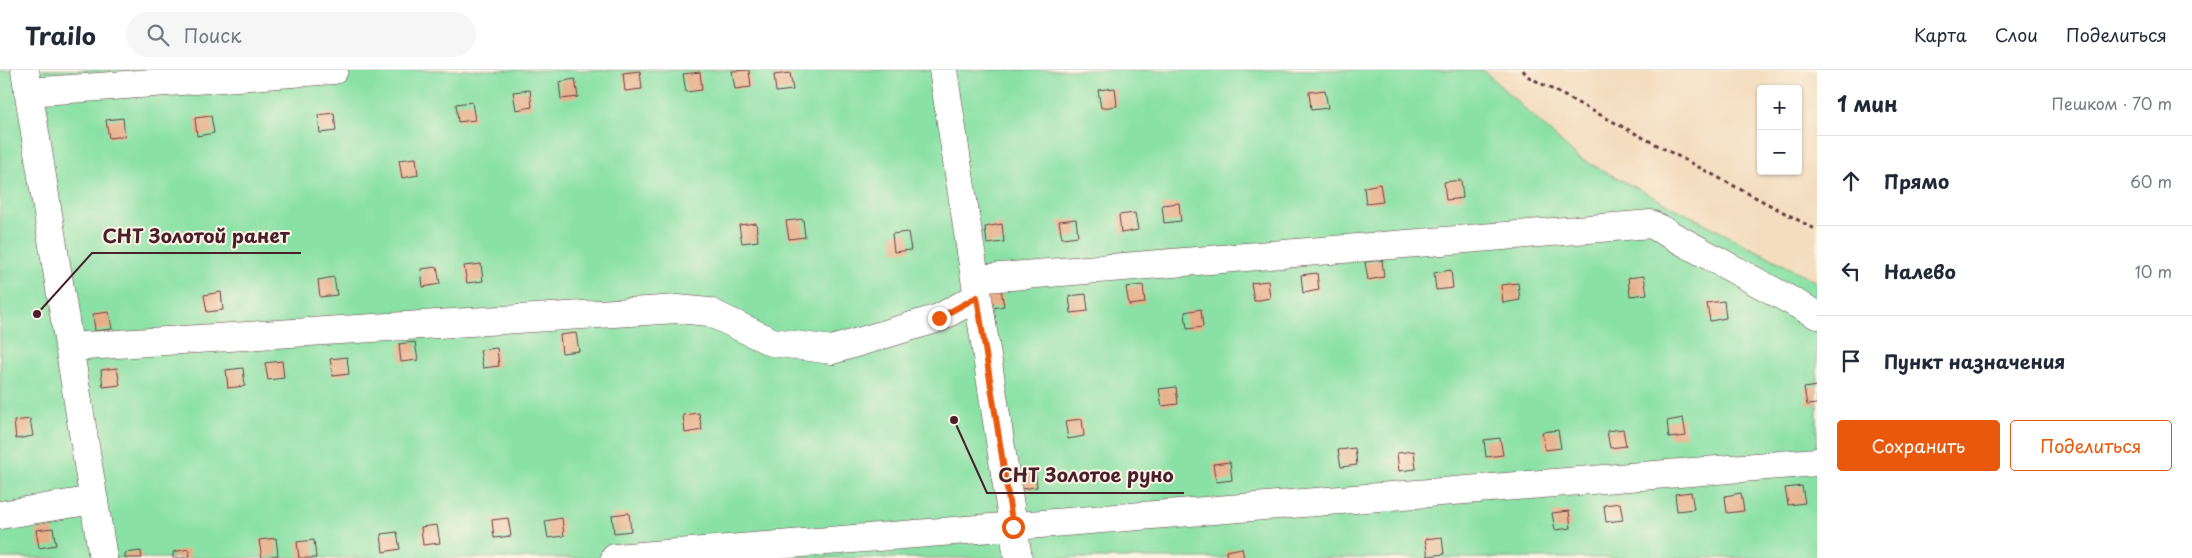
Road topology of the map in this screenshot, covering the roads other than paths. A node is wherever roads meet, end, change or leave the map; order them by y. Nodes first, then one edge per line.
1 (334, 70) edge
2 (943, 70) edge
3 (27, 81) edge
4 (976, 288) junction
5 (1817, 315) edge
6 (69, 347) junction
7 (1817, 462) edge
8 (94, 500) junction
9 (0, 515) edge
10 (1013, 527) junction
11 (103, 558) edge
12 (615, 558) edge
13 (1018, 558) edge

1 - 3 street
2 - 4 street
3 - 6 street
4 - 5 street
4 - 6 street
4 - 10 street
6 - 8 street
7 - 10 street
8 - 9 street
8 - 11 street
10 - 12 street
10 - 13 street

